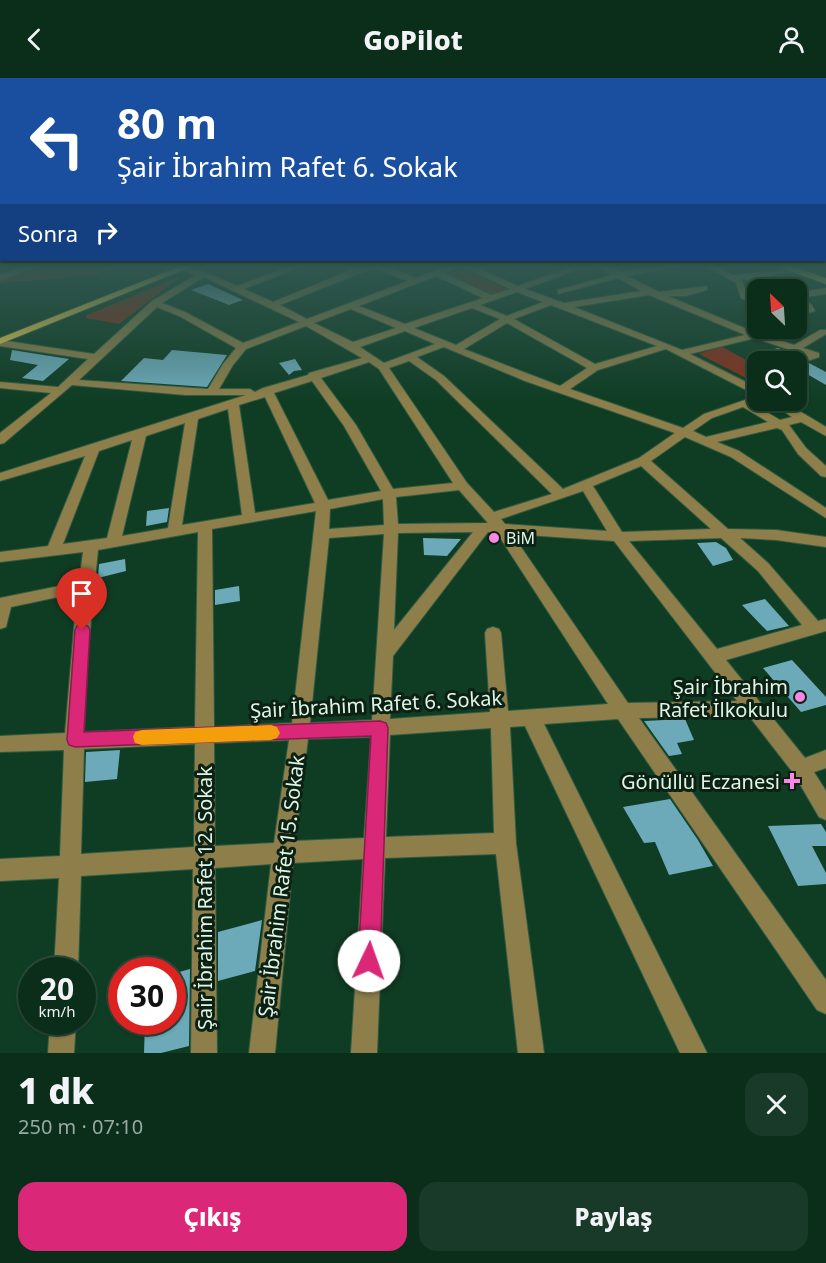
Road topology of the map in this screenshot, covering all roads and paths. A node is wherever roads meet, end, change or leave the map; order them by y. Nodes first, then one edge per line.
1 (81, 310) edge
2 (148, 310) edge
3 (171, 310) edge
4 (283, 310) edge
5 (338, 310) edge
6 (361, 310) edge
7 (460, 310) edge
8 (484, 310) edge
9 (531, 310) edge
10 (572, 310) edge
11 (695, 310) edge
12 (507, 319) junction
13 (308, 321) junction
14 (405, 328) junction
15 (747, 329) edge
16 (823, 332) dead end
17 (747, 333) edge
18 (775, 339) edge
19 (0, 342) edge
20 (443, 344) junction
21 (352, 346) junction
22 (667, 346) junction
23 (242, 347) junction
24 (797, 347) junction
25 (456, 349) junction
26 (826, 350) edge
27 (680, 353) junction
28 (815, 355) junction
29 (97, 357) junction
30 (410, 357) junction
31 (807, 358) edge
32 (368, 359) junction
33 (383, 367) junction
34 (594, 368) junction
35 (313, 375) junction
36 (70, 382) junction
37 (0, 385) edge
38 (745, 386) edge
39 (60, 390) junction
40 (562, 390) junction
41 (265, 391) junction
42 (212, 392) junction
43 (233, 402) junction
44 (747, 403) edge
45 (744, 404) junction
46 (792, 411) edge
47 (192, 417) junction
48 (804, 418) junction
49 (779, 424) junction
50 (684, 432) junction
51 (826, 432) edge
52 (140, 434) junction
53 (2, 436) edge
54 (704, 441) junction
55 (94, 449) junction
56 (643, 461) junction
57 (826, 473) edge
58 (0, 477) edge
59 (586, 485) junction
60 (462, 486) junction
61 (389, 494) junction
62 (561, 495) junction
63 (322, 505) junction
64 (826, 514) edge
65 (249, 518) junction
66 (493, 524) junction
67 (205, 527) junction
68 (391, 529) junction
69 (174, 532) junction
70 (722, 533) junction
71 (322, 534) junction
72 (618, 537) junction
73 (114, 541) junction
74 (826, 542) edge
75 (91, 546) junction
76 (54, 550) junction
77 (0, 557) edge
78 (85, 586) junction
79 (2, 604) edge
80 (0, 623) edge
81 (820, 627) edge
82 (493, 633) dead end
83 (384, 655) junction
84 (714, 657) junction
85 (754, 708) junction
86 (623, 711) junction
87 (531, 718) junction
88 (500, 720) junction
89 (380, 728) junction
90 (300, 732) junction
91 (205, 735) junction
92 (75, 740) junction
93 (0, 744) edge
94 (826, 759) edge
95 (801, 768) junction
96 (826, 810) edge
97 (505, 843) junction
98 (376, 846) junction
99 (282, 852) junction
100 (203, 859) junction
101 (72, 866) junction
102 (0, 870) edge
103 (67, 957) edge
104 (826, 1001) edge
105 (62, 1035) edge
106 (61, 1053) edge
107 (204, 1053) edge
108 (262, 1053) edge
109 (364, 1053) edge
110 (531, 1053) edge
111 (694, 1053) edge

1 - 19 main road
2 - 29 street
3 - 23 street
4 - 13 street
5 - 13 street
6 - 14 street
7 - 14 street
8 - 12 street
9 - 12 street
10 - 22 street
11 - 15 street
12 - 25 street
12 - 34 street
13 - 21 street
13 - 23 street
14 - 20 street
14 - 21 street
16 - 24 street
17 - 27 street
18 - 24 street
19 - 29 street
20 - 25 street
20 - 30 street
21 - 32 street
22 - 27 street
22 - 34 street
23 - 42 street
24 - 28 street
25 - 40 street
26 - 28 street
27 - 38 street
28 - 31 street
29 - 36 street
30 - 33 street
30 - 62 street
32 - 33 street
32 - 35 street
33 - 60 street
34 - 40 street
35 - 41 street
35 - 61 street
36 - 39 street
36 - 42 street
37 - 39 street
39 - 53 street
40 - 50 street
41 - 42 street
41 - 43 street
41 - 63 street
43 - 47 street
43 - 65 street
44 - 45 street
45 - 49 street
45 - 50 street
46 - 48 street
47 - 52 street
47 - 69 street
48 - 49 street
48 - 51 street
49 - 54 street
49 - 57 street
50 - 54 street
50 - 56 street
52 - 55 street
52 - 73 street
54 - 64 street
55 - 58 street
55 - 76 street
56 - 59 street
56 - 70 street
59 - 62 street
59 - 72 street
60 - 61 street
60 - 66 street
61 - 63 street
61 - 68 street
62 - 66 street
63 - 65 street
63 - 71 street, Şair İbrahim Rafet 15. Sokak
65 - 67 street
66 - 68 street
66 - 72 street
66 - 83 street
66 - 86 street
67 - 69 street
67 - 91 street, Şair İbrahim Rafet 12. Sokak
68 - 71 street
68 - 83 street
69 - 73 street
70 - 72 street
70 - 74 street
70 - 81 street
71 - 90 street, Şair İbrahim Rafet 15. Sokak
72 - 84 street
73 - 75 street
75 - 76 street
75 - 78 street
76 - 77 street
78 - 79 street
78 - 92 street
79 - 80 street
81 - 84 street
82 - 88 street
83 - 89 street
84 - 85 street
85 - 86 street, Şair İbrahim Rafet 6. Sokak
85 - 95 street
86 - 87 street, Şair İbrahim Rafet 6. Sokak
86 - 104 street
87 - 88 street, Şair İbrahim Rafet 6. Sokak
87 - 111 street
88 - 89 street, Şair İbrahim Rafet 6. Sokak
88 - 97 street
89 - 90 street, Şair İbrahim Rafet 6. Sokak
89 - 98 street
90 - 91 street, Şair İbrahim Rafet 6. Sokak
90 - 99 street, Şair İbrahim Rafet 15. Sokak
91 - 92 street, Şair İbrahim Rafet 6. Sokak
91 - 100 street, Şair İbrahim Rafet 12. Sokak
92 - 93 street, Şair İbrahim Rafet 6. Sokak
92 - 101 street
94 - 95 street
95 - 96 street
97 - 98 street
97 - 110 street
98 - 99 street
98 - 109 street
99 - 100 street
99 - 108 street, Şair İbrahim Rafet 15. Sokak
100 - 101 street
100 - 107 street, Şair İbrahim Rafet 12. Sokak
101 - 102 street
101 - 103 street
105 - 106 street

